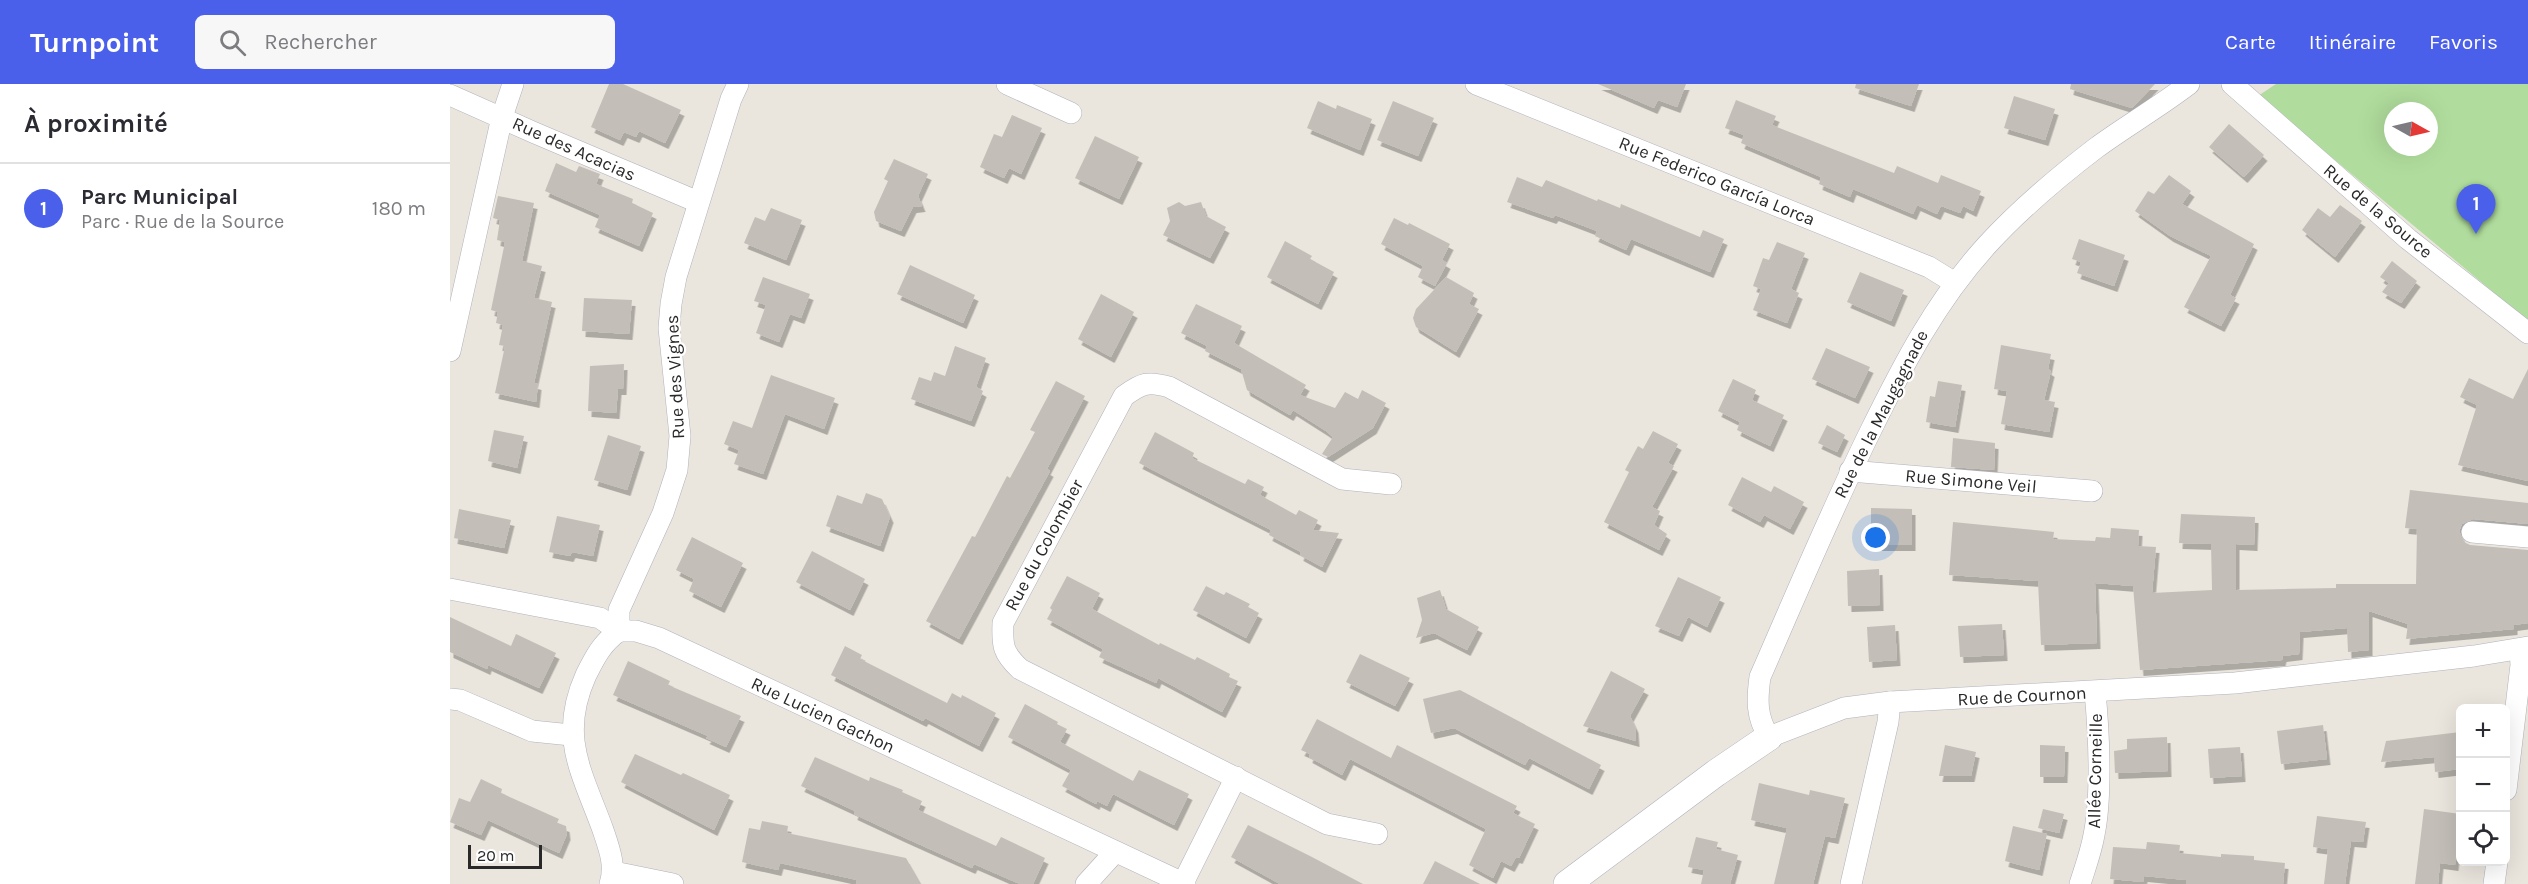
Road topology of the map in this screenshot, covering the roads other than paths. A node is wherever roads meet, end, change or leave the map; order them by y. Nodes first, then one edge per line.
1 (513, 84) edge
2 (738, 84) edge
3 (1007, 84) edge
4 (1476, 84) edge
5 (2189, 84) edge
6 (2237, 89) edge
7 (450, 95) edge
8 (1071, 113) dead end
9 (502, 117) junction
10 (698, 202) junction
11 (1955, 283) junction
12 (2528, 333) edge
13 (450, 351) edge
14 (1850, 471) junction
15 (1391, 484) dead end
16 (2092, 491) dead end
17 (2472, 532) dead end
18 (2528, 537) edge
19 (450, 589) edge
20 (619, 631) junction
21 (2524, 648) edge
22 (2096, 692) junction
23 (450, 699) edge
24 (1890, 702) junction
25 (571, 735) junction
26 (1768, 736) junction
27 (2509, 758) edge
28 (1236, 777) junction
29 (1377, 834) dead end
30 (1115, 852) junction
31 (2496, 866) edge
32 (612, 878) edge
33 (673, 884) edge
34 (1086, 884) edge
35 (1184, 884) edge
36 (1567, 884) edge
37 (1851, 884) edge
38 (2080, 884) edge
39 (2494, 884) edge

1 - 9 street
2 - 10 street, Rue des Vignes
3 - 8 street
4 - 11 street, Rue Federico García Lorca
5 - 11 street, Rue de la Maugagnade
6 - 12 street, Rue de la Source
7 - 9 street, Rue des Acacias
9 - 10 street, Rue des Acacias
9 - 13 street
10 - 20 street, Rue des Vignes
11 - 14 street, Rue de la Maugagnade
14 - 16 street, Rue Simone Veil
14 - 26 street, Rue de la Maugagnade
15 - 28 street, Rue du Colombier
17 - 18 street
19 - 20 street, Rue Lucien Gachon
20 - 25 street
20 - 30 street, Rue Lucien Gachon
21 - 22 street, Rue de Cournon
21 - 27 street
22 - 24 street, Rue de Cournon
22 - 38 street, Allée Corneille
23 - 25 street
24 - 26 street, Rue de Cournon
24 - 37 street
25 - 32 street
26 - 36 street, Rue de Cournon
28 - 29 street, Rue du Colombier
28 - 35 street
30 - 34 street
30 - 35 street, Rue Lucien Gachon
31 - 39 street
32 - 33 street

